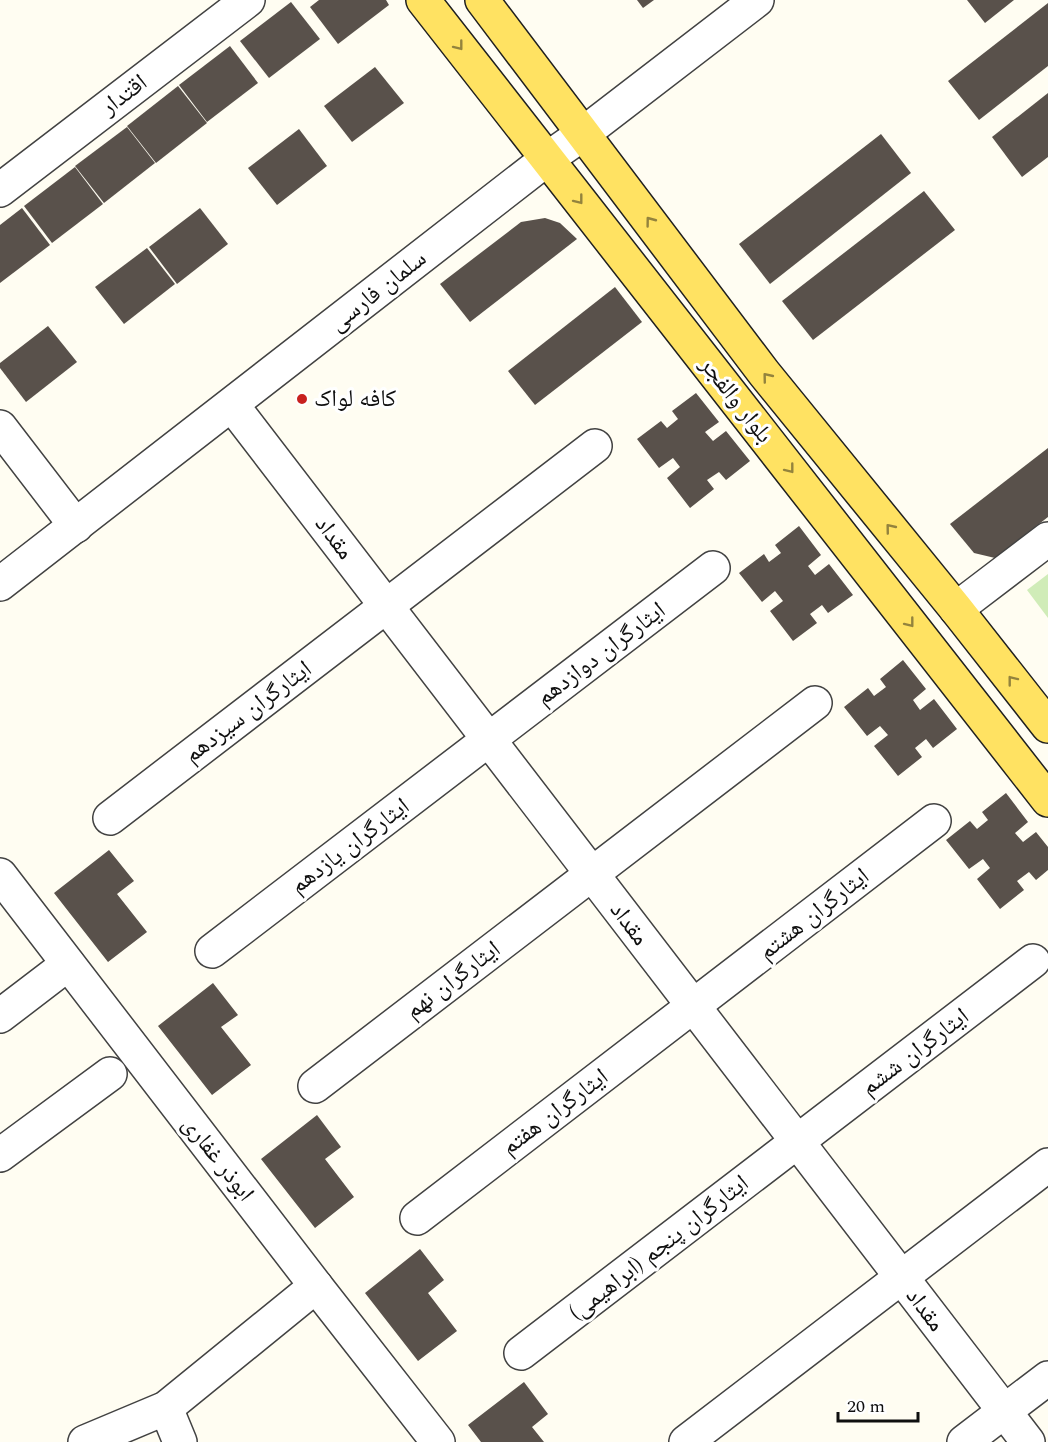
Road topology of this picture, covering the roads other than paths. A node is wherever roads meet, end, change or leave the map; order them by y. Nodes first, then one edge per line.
1 (248, 0) edge
2 (423, 0) edge
3 (482, 0) edge
4 (757, 0) edge
5 (584, 133) junction
6 (547, 159) junction
7 (0, 190) edge
8 (232, 405) junction
9 (0, 427) edge
10 (595, 446) dead end
11 (76, 526) junction
12 (1048, 539) edge
13 (713, 568) dead end
14 (0, 584) edge
15 (386, 606) junction
16 (957, 609) junction
17 (815, 703) dead end
18 (1048, 726) edge
19 (488, 740) junction
20 (1048, 800) edge
21 (110, 818) dead end
22 (934, 821) dead end
23 (591, 874) junction
24 (0, 875) edge
25 (212, 951) dead end
26 (1033, 961) dead end
27 (68, 964) junction
28 (693, 1007) junction
29 (0, 1016) edge
30 (110, 1074) dead end
31 (315, 1086) dead end
32 (4, 1142) edge
33 (796, 1142) junction
34 (1048, 1165) edge
35 (417, 1218) dead end
36 (901, 1278) junction
37 (316, 1286) junction
38 (521, 1353) dead end
39 (1048, 1378) edge
40 (166, 1408) junction
41 (1003, 1412) junction
42 (85, 1442) edge
43 (180, 1442) edge
44 (438, 1442) edge
45 (686, 1442) edge
46 (964, 1442) edge
47 (1028, 1442) edge

1 - 7 street, اقتدار
2 -> 6 main road, بلوار والفجر
3 - 5 main road, بلوار والفجر
4 - 5 street, سلمان فارسی
5 - 6 street, سلمان فارسی
16 -> 5 main road, بلوار والفجر
6 - 8 street, سلمان فارسی
6 -> 20 main road, بلوار والفجر
8 - 11 street, سلمان فارسی
8 - 15 street, مقداد
9 - 11 street
10 - 15 street, ایثارگران سیزدهم
11 - 14 street, سلمان فارسی
12 - 16 street
13 - 19 street, ایثارگران دوازدهم
15 - 19 street, مقداد
15 - 21 street, ایثارگران سیزدهم
18 -> 16 main road, بلوار والفجر
17 - 23 street, ایثارگران نهم
19 - 23 street, مقداد
19 - 25 street, ایثارگران یازدهم
22 - 28 street, ایثارگران هشتم
23 - 28 street, مقداد
23 - 31 street, ایثارگران نهم
24 - 27 street, ابوذر غفاری
26 - 33 street, ایثارگران ششم
27 - 29 street
27 - 37 street, ابوذر غفاری
28 - 33 street, مقداد
28 - 35 street, ایثارگران هفتم
30 - 32 street
33 - 36 street, مقداد
33 - 38 street, ایثارگران پنجم (ابراهیمی)
34 - 36 street
36 - 41 street, مقداد
36 - 45 street
37 - 40 street
37 - 44 street, ابوذر غفاری
39 - 41 street
40 - 42 street
40 - 43 street
41 - 46 street
41 - 47 street, مقداد

